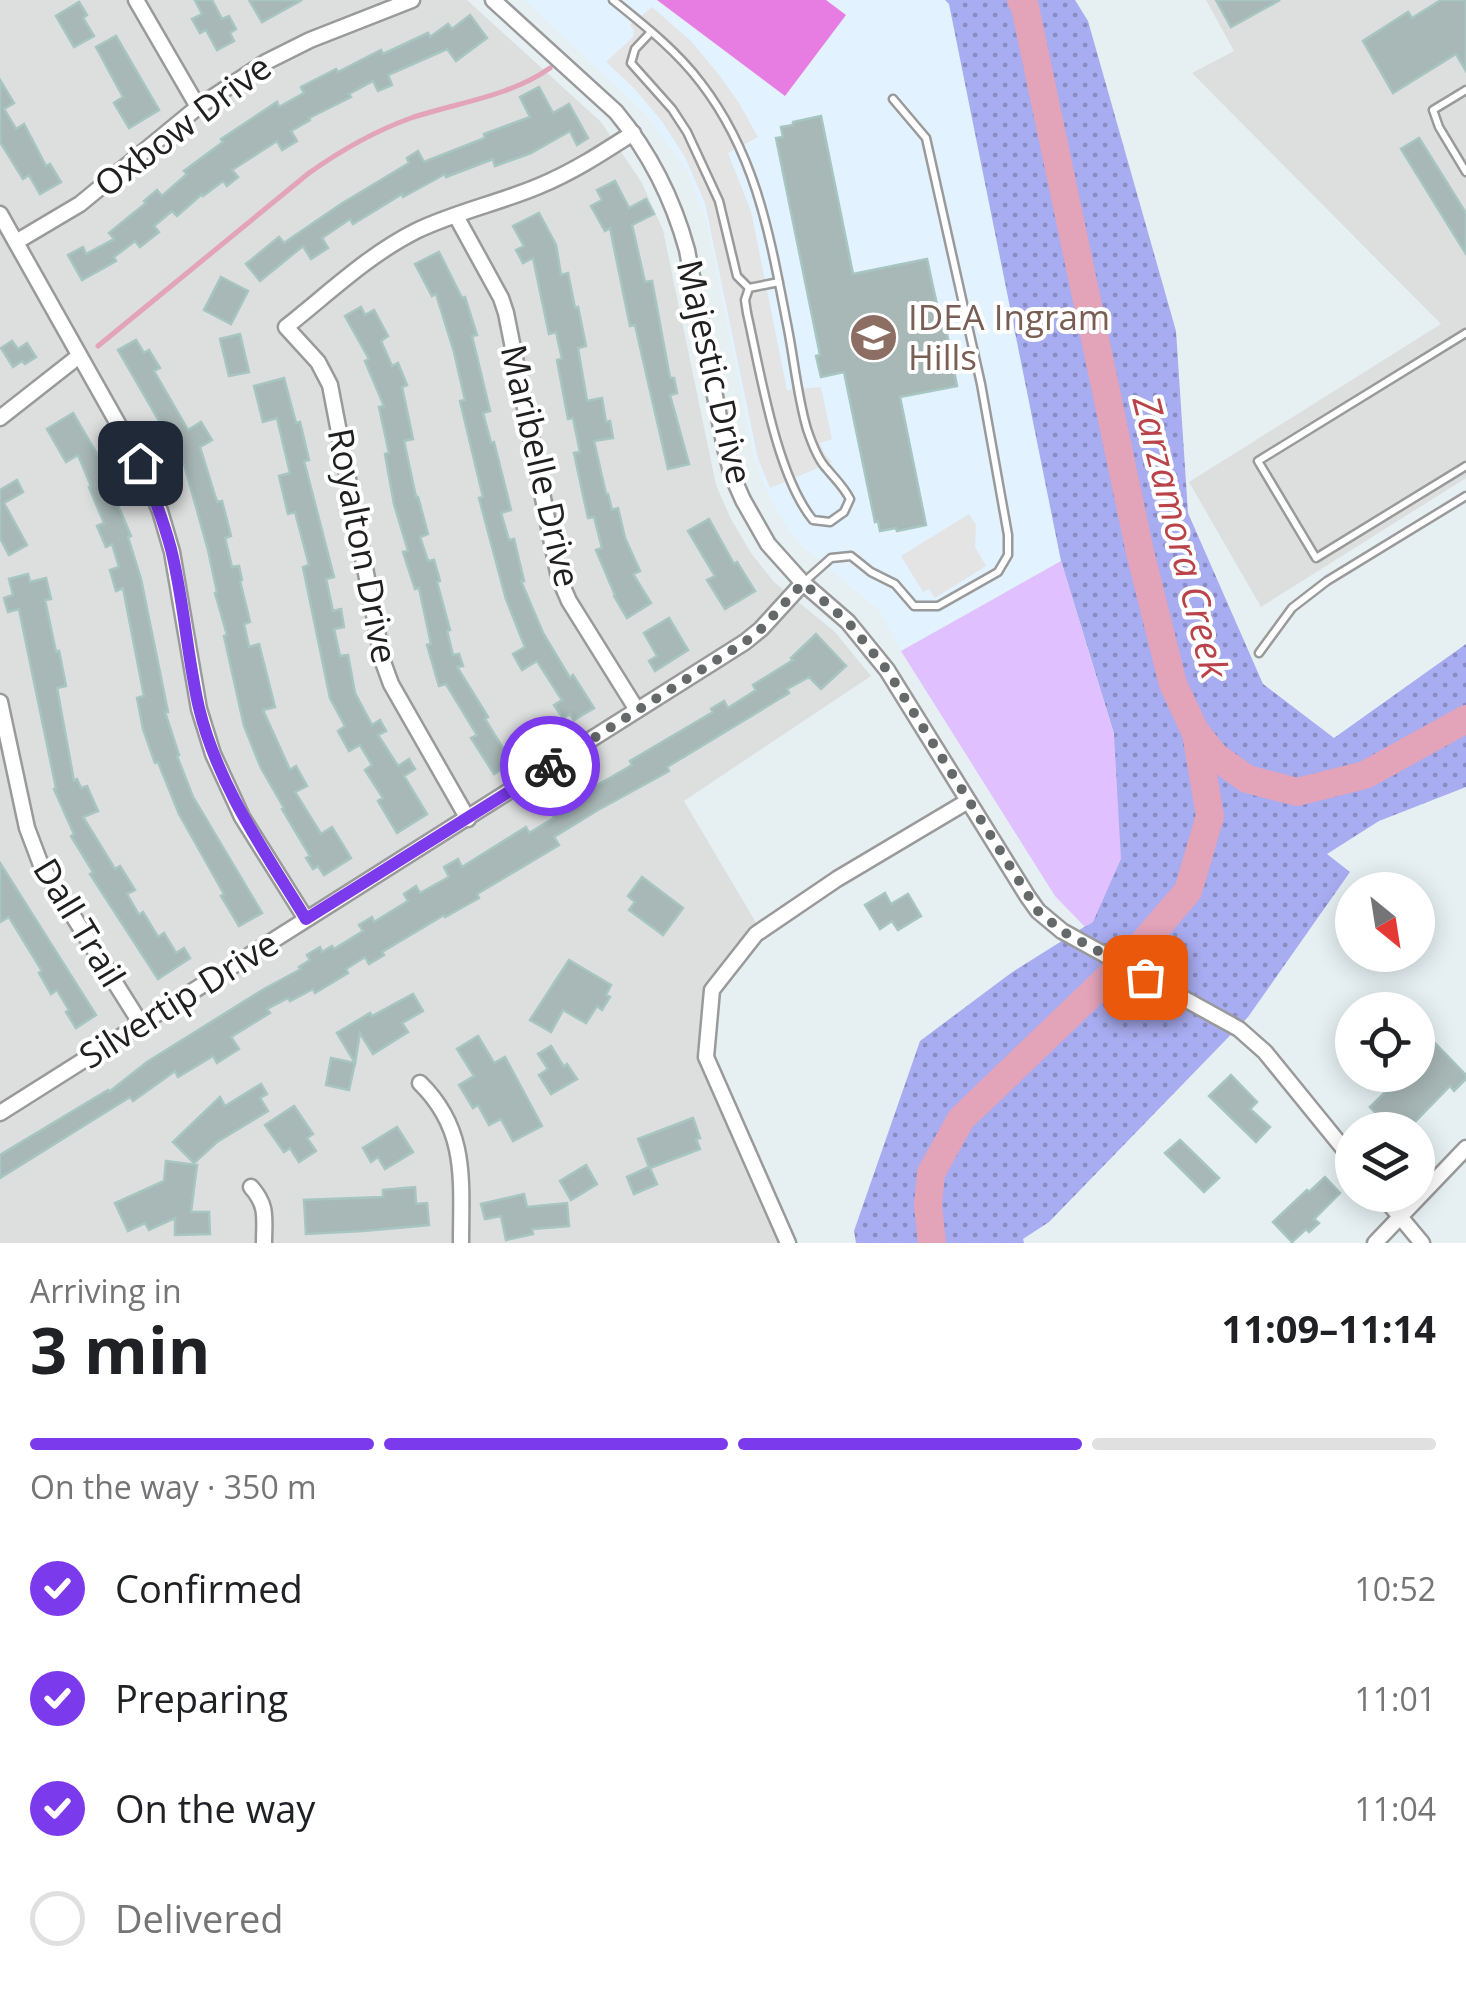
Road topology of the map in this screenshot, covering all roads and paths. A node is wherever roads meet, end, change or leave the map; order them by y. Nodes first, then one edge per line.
1 (136, 0) edge
2 (412, 0) edge
3 (493, 0) edge
4 (613, 0) edge
5 (651, 32) junction
6 (1466, 90) edge
7 (893, 100) dead end
8 (198, 107) junction
9 (633, 133) junction
10 (1466, 172) edge
11 (0, 214) edge
12 (456, 216) junction
13 (16, 242) junction
14 (779, 282) junction
15 (749, 288) junction
16 (1466, 333) edge
17 (80, 356) junction
18 (0, 418) edge
19 (1466, 466) edge
20 (1466, 496) edge
21 (803, 583) junction
22 (1259, 653) dead end
23 (0, 702) edge
24 (637, 710) junction
25 (968, 801) junction
26 (468, 819) junction
27 (306, 919) junction
28 (141, 1024) junction
29 (420, 1083) dead end
30 (0, 1113) edge
31 (1335, 1138) edge
32 (1466, 1148) edge
33 (251, 1186) dead end
34 (1396, 1212) edge
35 (1400, 1217) junction
36 (264, 1243) edge
37 (461, 1243) edge
38 (788, 1243) edge
39 (1374, 1243) edge
40 (1422, 1243) edge

1 - 8 street
2 - 8 street, Oxbow Drive
3 - 9 street, Majestic Drive
4 - 5 lane
5 - 14 lane
5 - 15 lane
6 - 10 lane
7 - 21 lane
8 - 13 street, Oxbow Drive
9 - 12 street
9 - 21 street, Majestic Drive
11 - 13 street
12 - 24 street, Maribelle Drive
12 - 26 street, Royalton Drive
13 - 17 street
14 - 15 lane
14 - 15 lane
16 - 19 lane
17 - 18 street
17 - 27 street
20 - 22 lane
21 - 24 street, Silvertip Drive
21 - 25 street, Majestic Drive
23 - 28 street, Dall Trail
24 - 26 street, Silvertip Drive
25 - 31 street, Majestic Drive
25 - 38 street
26 - 27 street, Silvertip Drive
27 - 28 street, Silvertip Drive
28 - 30 street, Silvertip Drive
29 - 37 street
32 - 35 street
33 - 36 street
34 - 35 street
35 - 39 street
35 - 40 street

